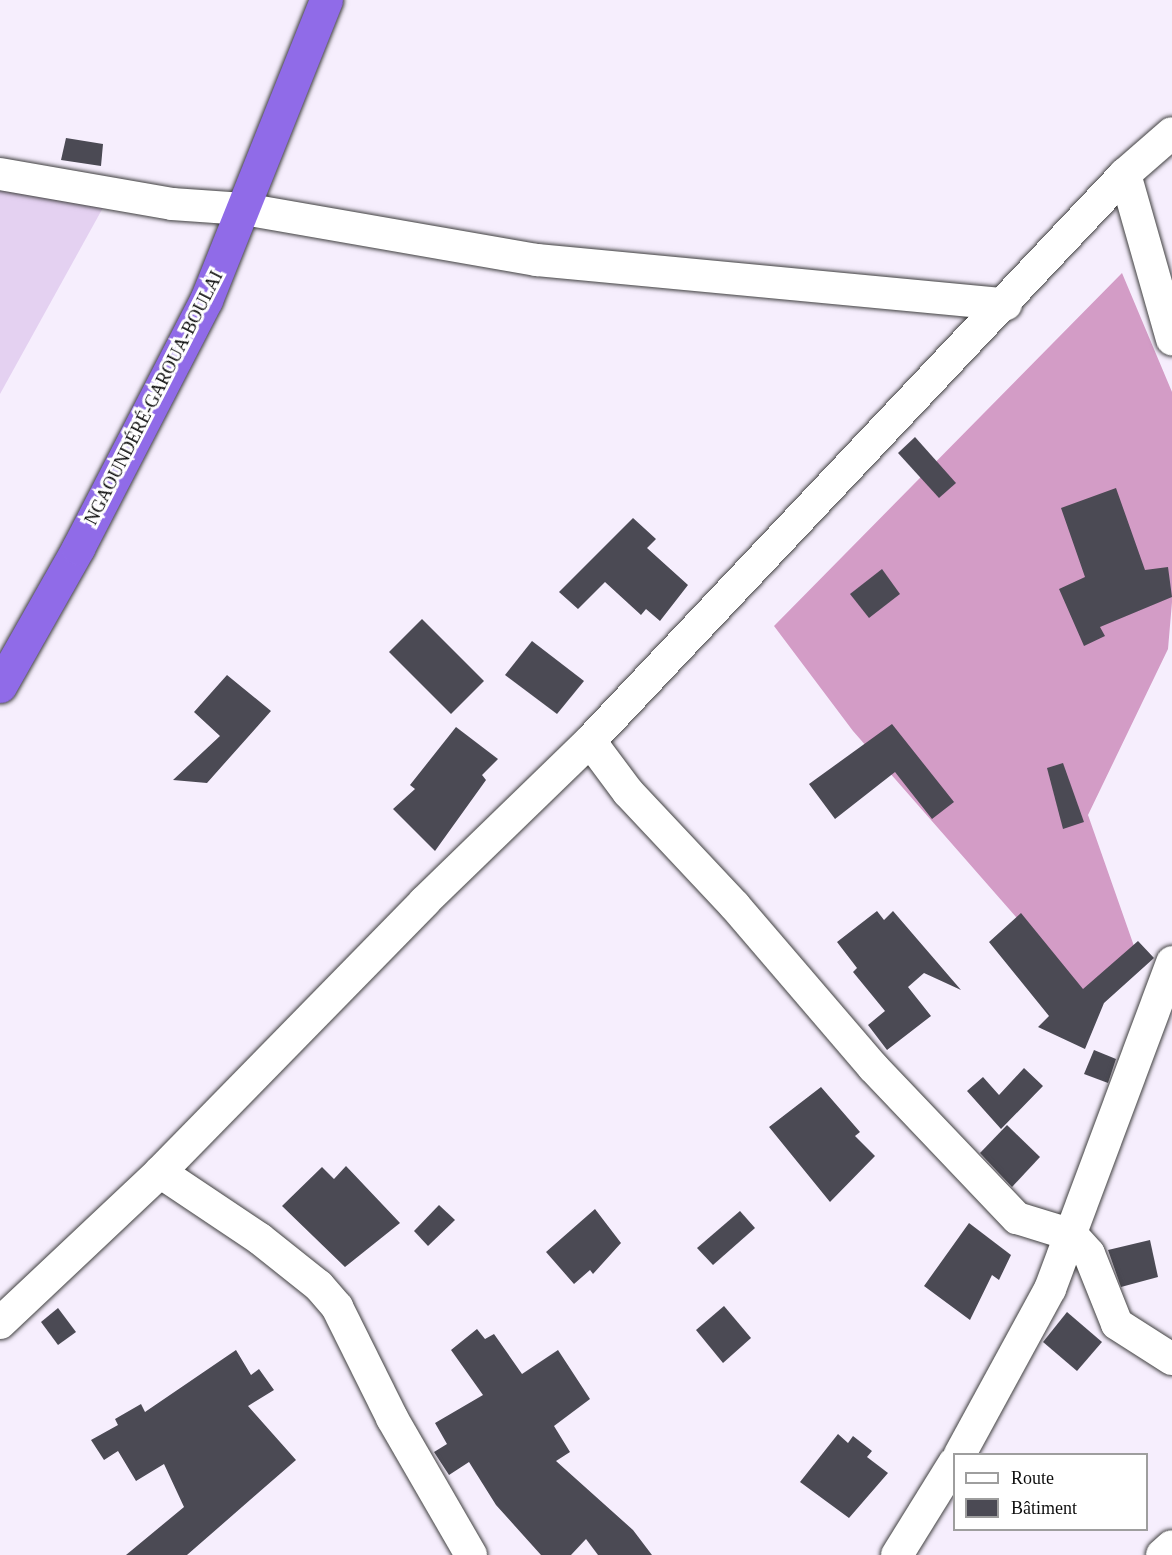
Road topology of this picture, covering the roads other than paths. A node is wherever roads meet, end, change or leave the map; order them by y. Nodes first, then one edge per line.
1 (326, 0) edge
2 (1172, 133) edge
3 (0, 174) edge
4 (1125, 174) junction
5 (244, 209) junction
6 (1006, 304) junction
7 (1172, 339) edge
8 (0, 686) edge
9 (590, 741) junction
10 (1172, 962) edge
11 (160, 1172) junction
12 (1072, 1235) junction
13 (0, 1323) edge
14 (1172, 1359) edge
15 (961, 1453) edge
16 (953, 1465) edge
17 (1172, 1546) edge
18 (471, 1555) edge
19 (897, 1555) edge
20 (1162, 1555) edge

1 - 5 highway, NGAOUNDÉRÉ-GAROUA-BOULAI
2 - 4 street
3 - 5 street
4 - 6 street
4 - 7 street
5 - 6 street
5 - 8 highway, NGAOUNDÉRÉ-GAROUA-BOULAI
6 - 9 street
9 - 11 street
9 - 12 street
10 - 12 street
11 - 13 street
11 - 18 street
12 - 14 street
12 - 15 street
16 - 19 street
17 - 20 street

